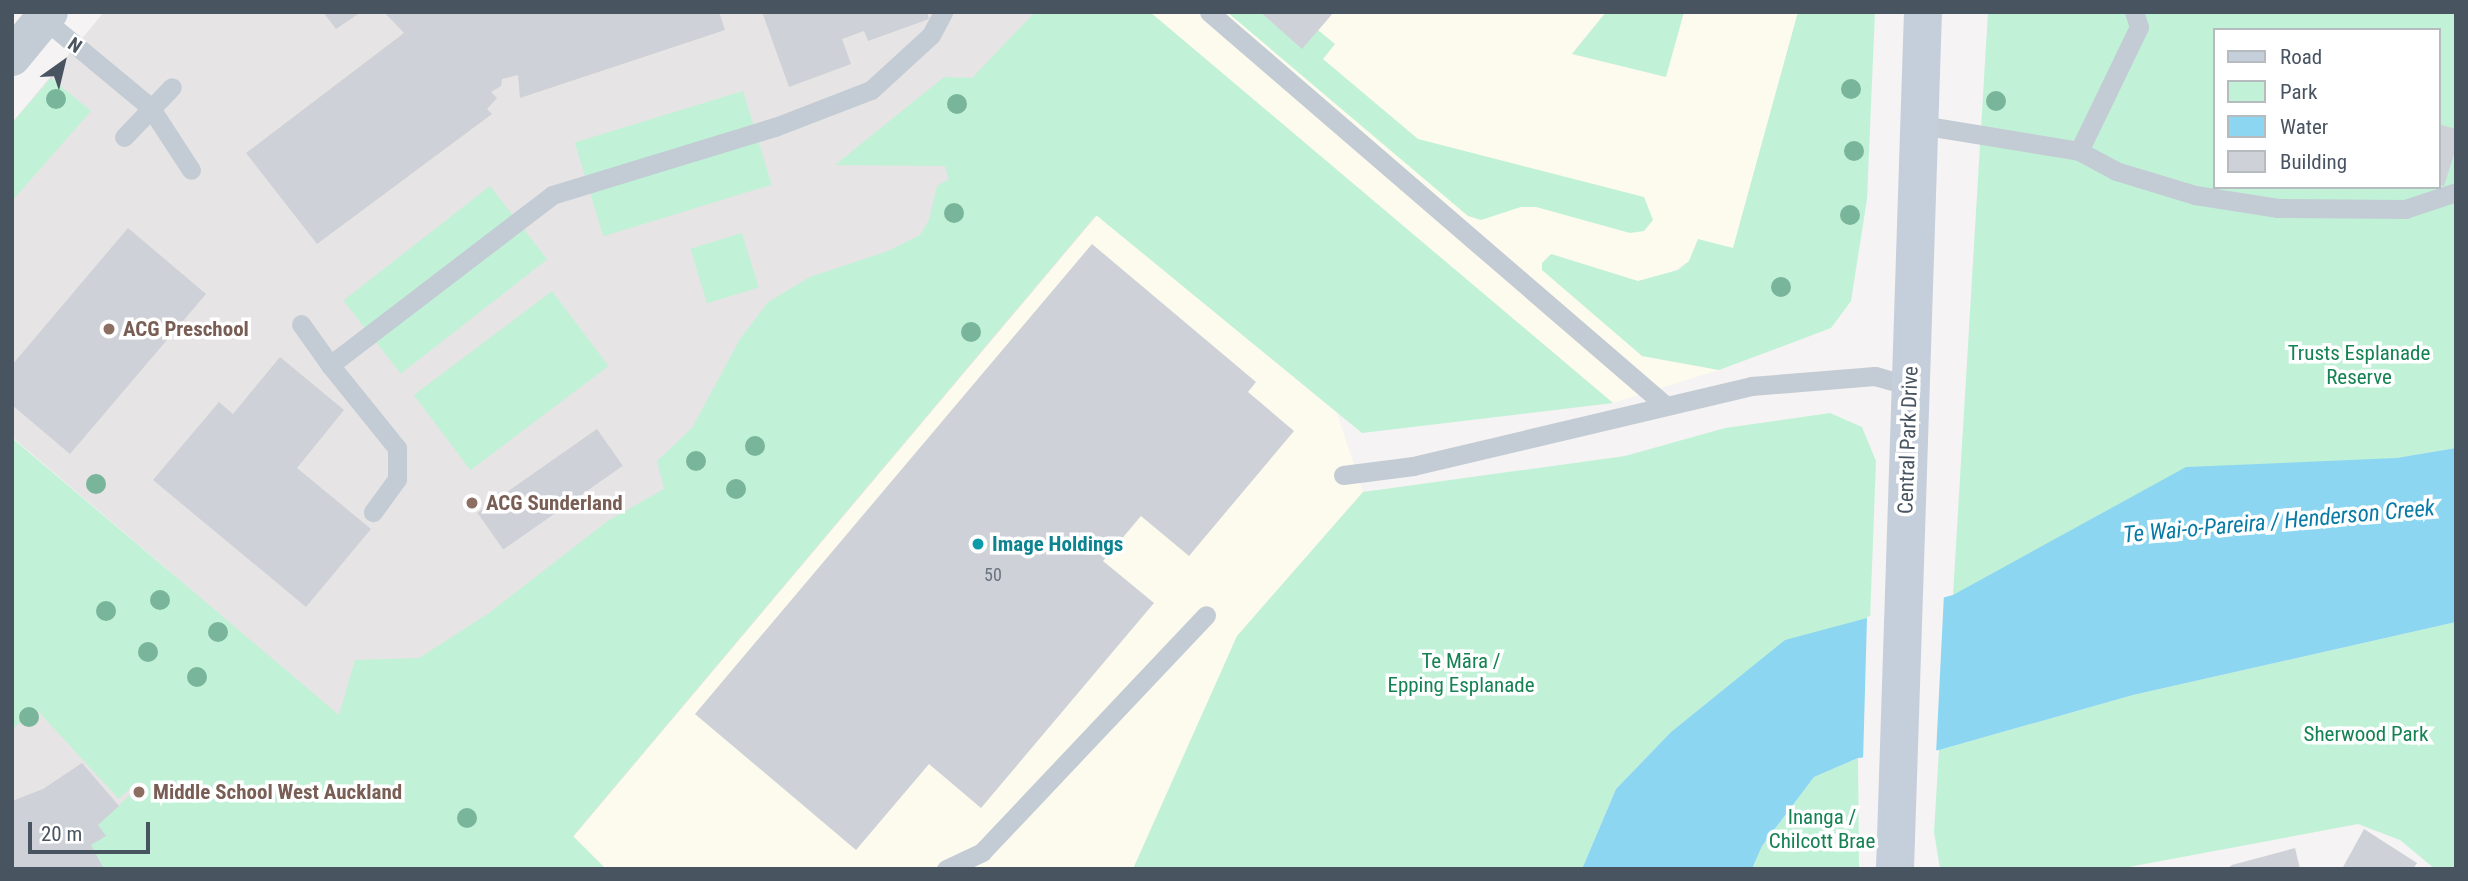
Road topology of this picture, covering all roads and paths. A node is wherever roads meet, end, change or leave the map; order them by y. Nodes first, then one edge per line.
1 (943, 12) edge
2 (1209, 12) edge
3 (1923, 12) edge
4 (2134, 12) edge
5 (46, 15) edge
6 (12, 57) edge
7 (172, 87) dead end
8 (150, 107) junction
9 (1921, 125) junction
10 (124, 137) dead end
11 (2079, 151) junction
12 (191, 170) dead end
13 (2456, 192) edge
14 (301, 324) dead end
15 (330, 365) junction
16 (1910, 386) junction
17 (1665, 405) junction
18 (1343, 475) dead end
19 (373, 512) dead end
20 (1206, 615) dead end
21 (1896, 857) edge
22 (946, 869) edge

1 - 15 lane
2 - 17 lane
3 - 9 main road, Central Park Drive
4 - 11 lane
5 - 6 street
5 - 8 lane
7 - 8 lane
8 - 10 lane
8 - 12 lane
9 - 11 lane
9 - 16 main road, Central Park Drive
11 - 13 lane
14 - 15 lane
15 - 19 lane
16 - 17 lane
16 - 21 main road, Central Park Drive
17 - 18 lane
20 - 22 lane

